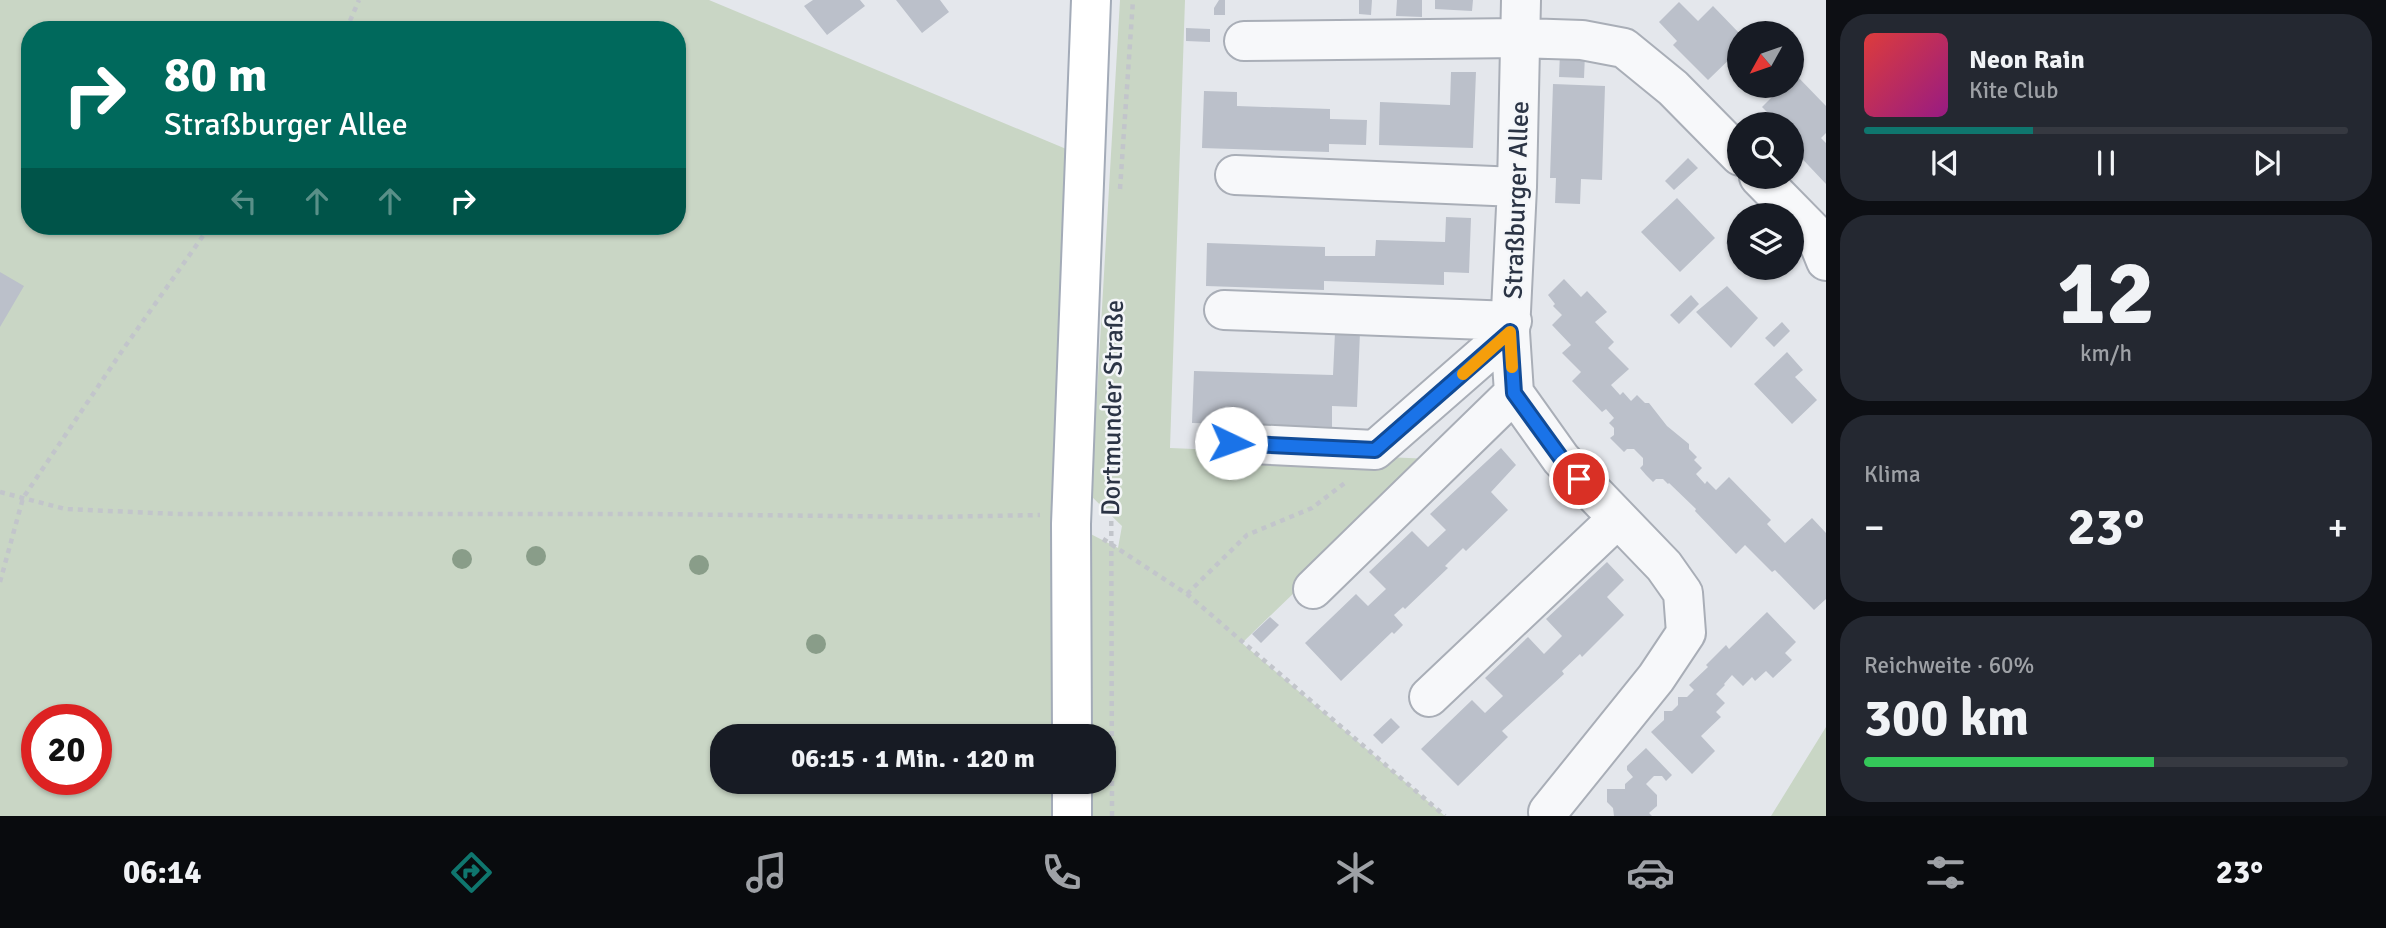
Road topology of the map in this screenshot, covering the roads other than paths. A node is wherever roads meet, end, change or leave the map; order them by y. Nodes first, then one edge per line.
1 (1091, 0) edge
2 (1521, 0) edge
3 (1520, 38) junction
4 (1244, 41) dead end
5 (1727, 143) edge
6 (1235, 175) dead end
7 (1517, 187) junction
8 (1771, 189) edge
9 (1826, 261) edge
10 (1224, 310) dead end
11 (1511, 326) junction
12 (1514, 393) junction
13 (1231, 443) dead end
14 (1617, 519) junction
15 (1313, 589) dead end
16 (1429, 697) dead end
17 (1072, 724) edge
18 (1072, 794) edge
19 (1548, 812) dead end
20 (1072, 816) edge

1 - 17 main road, Dortmunder Straße
2 - 3 street, Straßburger Allee
3 - 4 street
3 - 5 street
3 - 7 street, Straßburger Allee
6 - 7 street
7 - 11 street, Straßburger Allee
8 - 9 street
10 - 11 street
11 - 12 street, Straßburger Allee
11 - 13 street
12 - 14 street
12 - 15 street
14 - 16 street
14 - 19 street
18 - 20 main road

